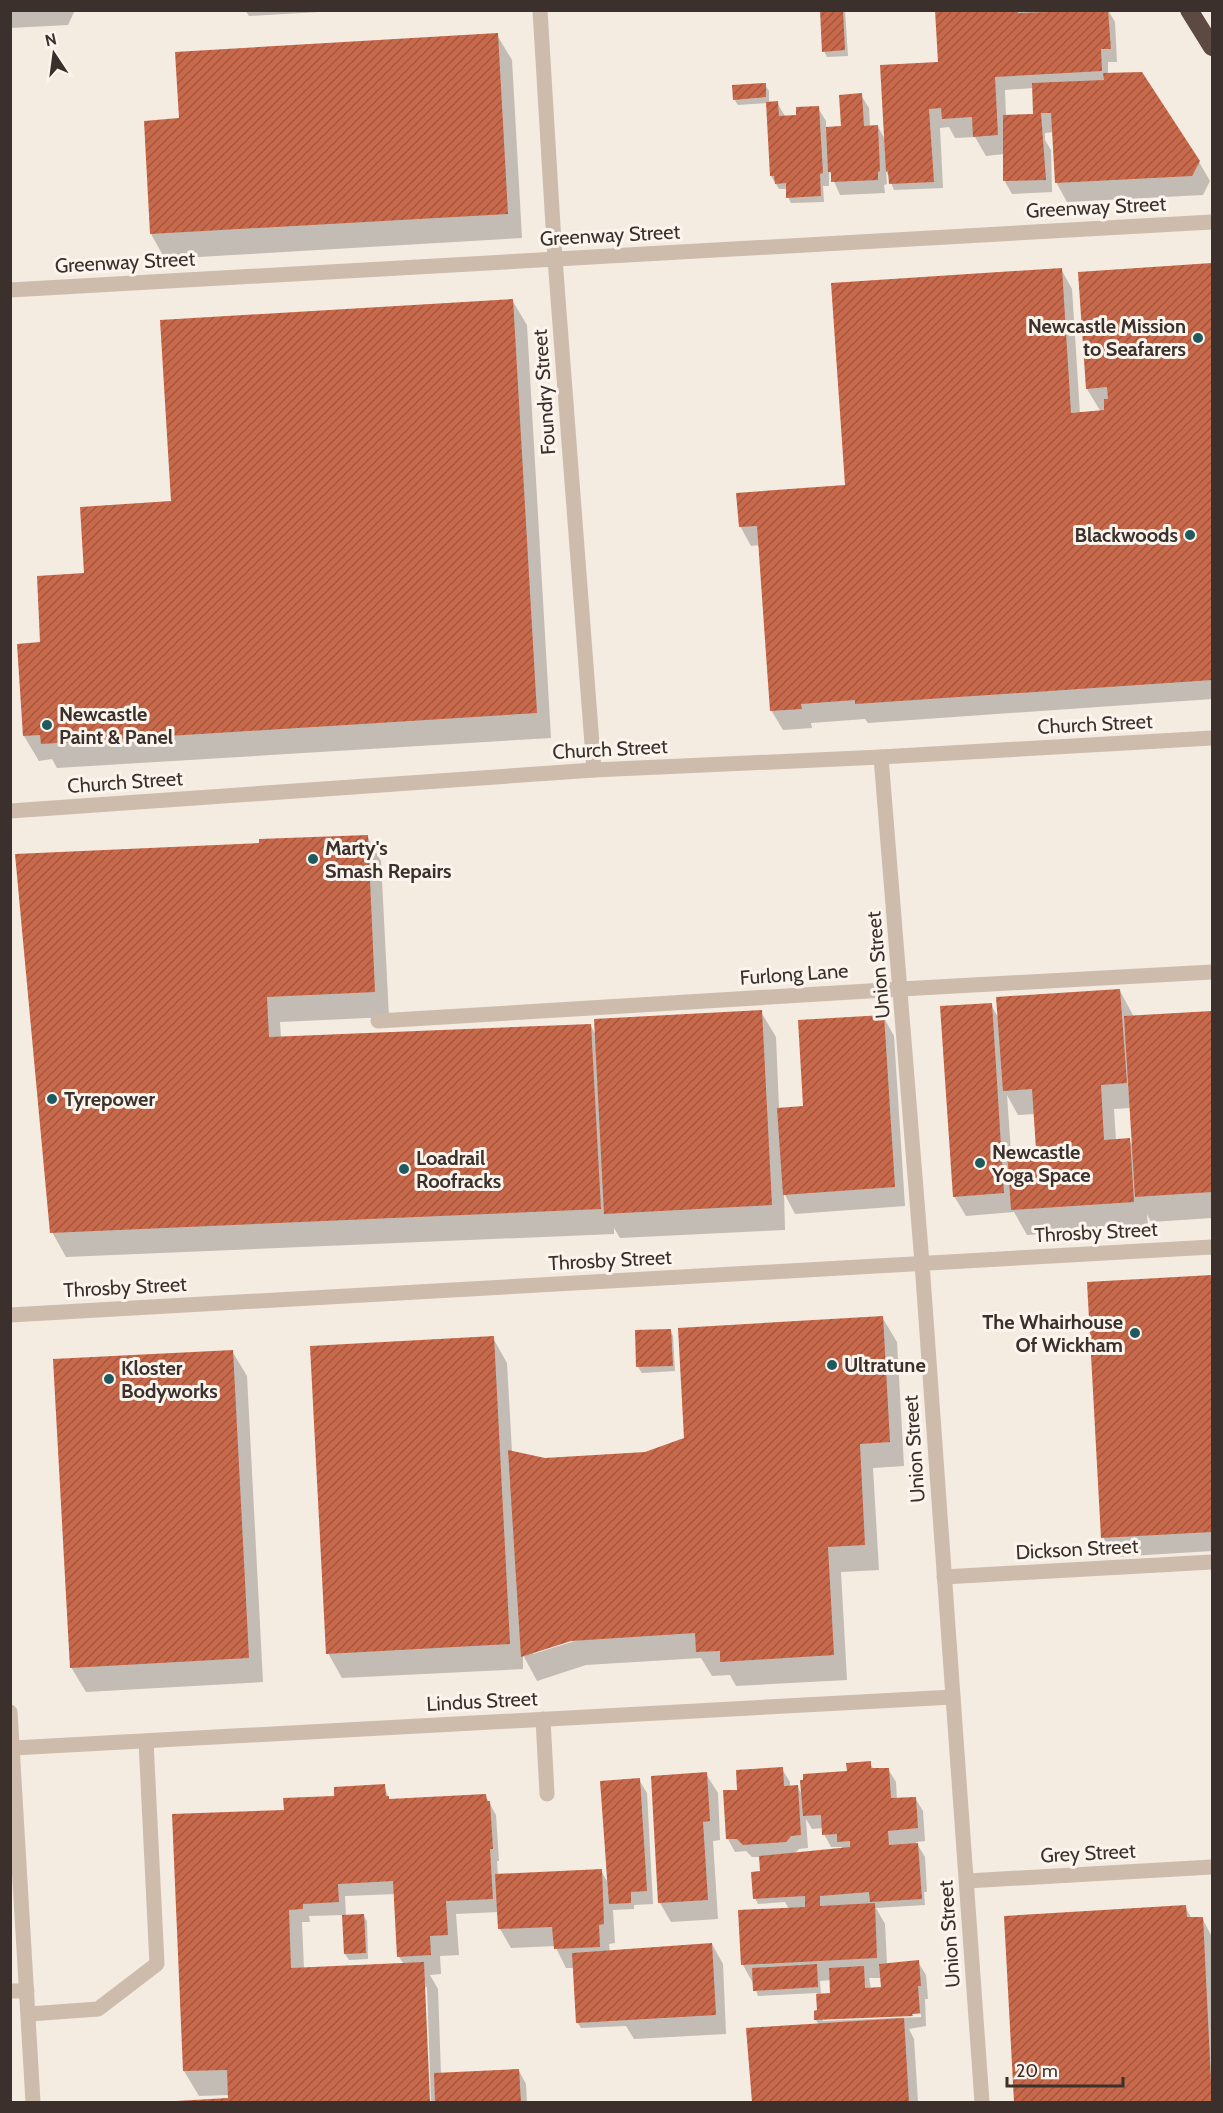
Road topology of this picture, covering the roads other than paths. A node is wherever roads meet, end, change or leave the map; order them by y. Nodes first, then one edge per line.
1 (540, 10) edge
2 (1189, 10) edge
3 (1212, 47) edge
4 (1212, 222) edge
5 (555, 259) junction
6 (10, 290) edge
7 (1212, 738) edge
8 (881, 757) junction
9 (594, 770) junction
10 (10, 811) edge
11 (1212, 972) edge
12 (901, 988) junction
13 (378, 1021) dead end
14 (1212, 1247) edge
15 (922, 1263) junction
16 (10, 1315) edge
17 (1212, 1562) edge
18 (944, 1577) junction
19 (953, 1697) junction
20 (10, 1712) edge
21 (543, 1719) junction
22 (146, 1741) junction
23 (13, 1748) junction
24 (546, 1794) dead end
25 (1212, 1867) edge
26 (967, 1881) junction
27 (10, 1991) edge
28 (27, 1991) junction
29 (29, 2014) junction
30 (33, 2103) edge
31 (982, 2103) edge

1 - 5 street, Foundry Street
2 - 3 highway
4 - 5 street, Greenway Street
5 - 6 street, Greenway Street
5 - 9 street, Foundry Street
7 - 8 street, Church Street
8 - 9 street, Church Street
8 - 12 street, Union Street
9 - 10 street, Church Street
11 - 12 street, Furlong Lane
12 - 13 street, Furlong Lane
12 - 15 street, Union Street
14 - 15 street, Throsby Street
15 - 16 street, Throsby Street
15 - 18 street, Union Street
17 - 18 street, Dickson Street
18 - 19 street, Union Street
19 - 21 street, Lindus Street
19 - 26 street, Union Street
20 - 23 street
21 - 22 street, Lindus Street
21 - 24 street
22 - 23 street, Lindus Street
22 - 29 street
23 - 28 street
25 - 26 street, Grey Street
26 - 31 street, Union Street
27 - 28 street
28 - 29 street
29 - 30 street

